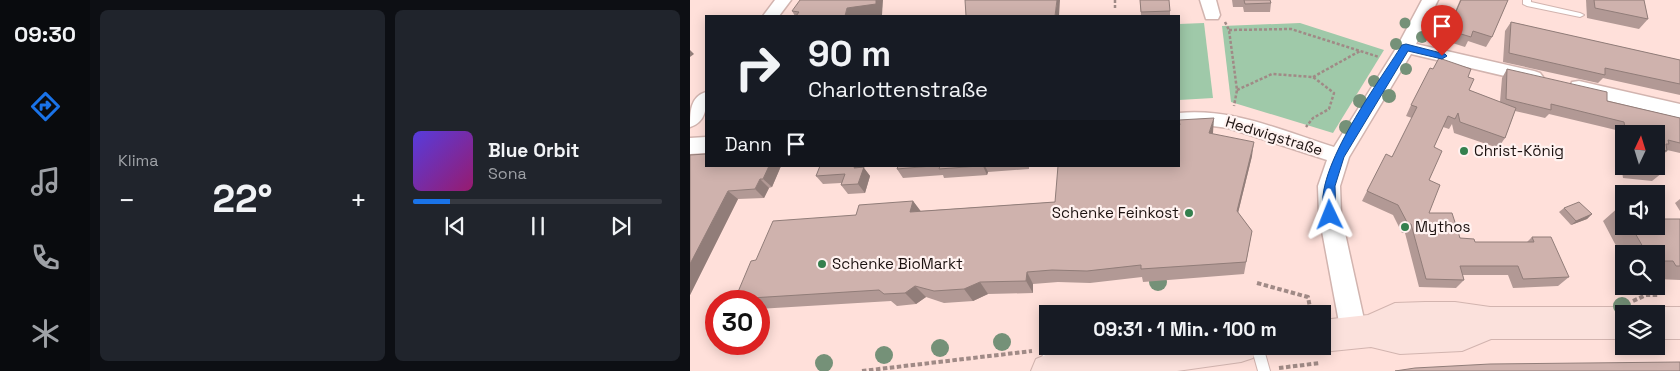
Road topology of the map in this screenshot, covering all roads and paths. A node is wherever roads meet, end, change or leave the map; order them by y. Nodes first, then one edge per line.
1 (784, 0) edge
2 (1115, 0) edge
3 (1430, 0) edge
4 (1527, 0) edge
5 (1210, 8) edge
6 (1115, 10) dead end
7 (772, 15) edge
8 (1580, 15) dead end
9 (1228, 30) junction
10 (1360, 51) junction
11 (1401, 55) junction
12 (1313, 77) junction
13 (1548, 80) edge
14 (1566, 84) edge
15 (1237, 90) junction
16 (705, 100) edge
17 (1680, 110) edge
18 (690, 120) edge
19 (1180, 120) edge
20 (1229, 121) junction
21 (1306, 127) dead end
22 (705, 145) edge
23 (690, 146) edge
24 (1339, 156) junction
25 (1257, 283) dead end
26 (1311, 305) edge
27 (1680, 322) edge
28 (1615, 323) edge
29 (1665, 323) edge
30 (1331, 324) edge
31 (1363, 332) junction
32 (1154, 355) edge
33 (1260, 355) edge
34 (1048, 366) edge
35 (862, 371) edge
36 (1264, 371) edge

1 - 7 street
2 - 6 path
3 - 11 street
4 - 8 lane
5 - 9 path
9 - 10 path
9 - 15 path
10 - 11 path
10 - 12 path
11 - 13 street
11 - 24 street
12 - 15 path
12 - 21 path
14 - 17 street
15 - 20 path
16 - 18 street
19 - 20 street, Hedwigstraße
20 - 24 street, Hedwigstraße
22 - 23 street
24 - 31 street
25 - 26 path
27 - 29 main road
28 - 31 main road
30 - 31 main road
32 - 34 main road
33 - 36 lane
34 - 35 path

